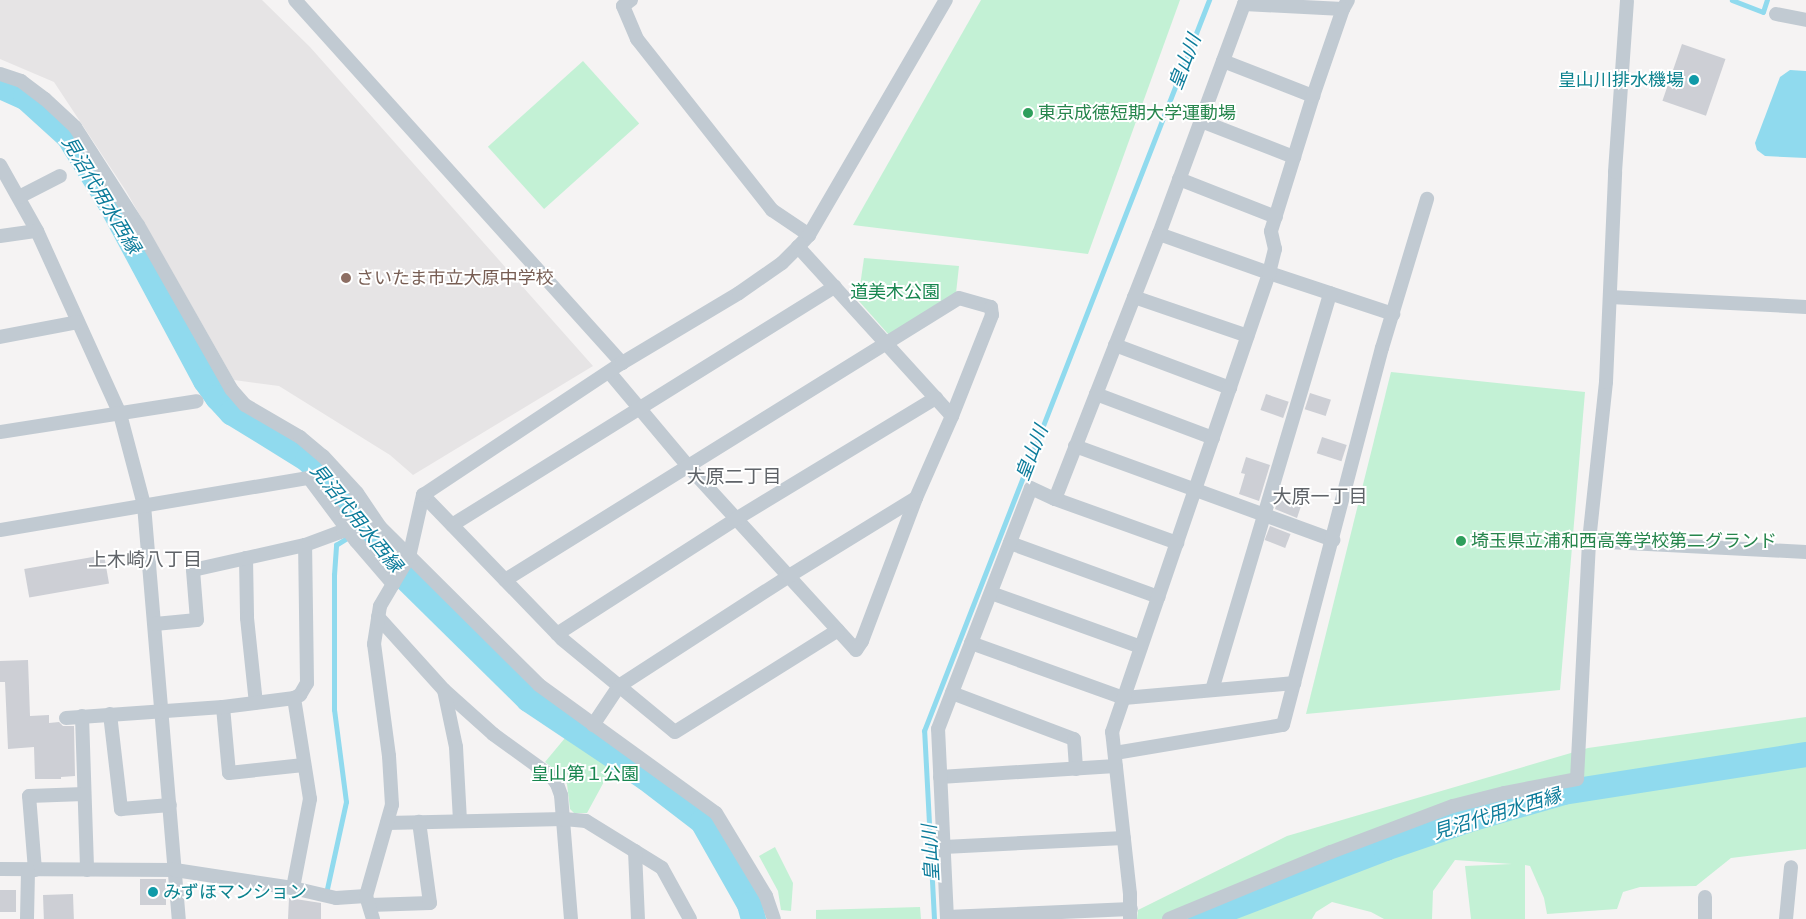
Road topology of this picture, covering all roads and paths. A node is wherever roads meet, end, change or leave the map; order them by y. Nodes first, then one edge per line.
1 (295, 0) edge
2 (631, 0) edge
3 (946, 0) edge
4 (1627, 1) edge
5 (1346, 4) edge
6 (1776, 14) dead end
7 (1806, 20) edge
8 (1223, 61) junction
9 (0, 74) edge
10 (1313, 96) junction
11 (1201, 121) junction
12 (1294, 157) junction
13 (0, 165) edge
14 (60, 176) dead end
15 (1179, 179) junction
16 (19, 197) junction
17 (1427, 199) dead end
18 (1276, 216) junction
19 (37, 231) junction
20 (1159, 234) junction
21 (809, 235) junction
22 (0, 236) edge
23 (798, 247) junction
24 (1269, 274) junction
25 (835, 287) junction
26 (1330, 293) junction
27 (1134, 297) junction
28 (1610, 297) junction
29 (1806, 307) edge
30 (1393, 314) junction
31 (78, 322) junction
32 (0, 336) edge
33 (1248, 336) junction
34 (886, 343) junction
35 (1115, 345) junction
36 (622, 363) junction
37 (609, 372) junction
38 (1230, 388) junction
39 (1096, 394) junction
40 (936, 398) junction
41 (197, 401) dead end
42 (638, 407) junction
43 (120, 414) junction
44 (952, 416) junction
45 (0, 432) edge
46 (1213, 438) junction
47 (1076, 446) junction
48 (688, 466) junction
49 (1195, 490) junction
50 (423, 495) junction
51 (916, 498) junction
52 (1055, 499) junction
53 (144, 505) junction
54 (1263, 514) junction
55 (736, 518) junction
56 (345, 524) junction
57 (452, 525) junction
58 (0, 530) edge
59 (1333, 540) junction
60 (1589, 541) junction
61 (1010, 543) junction
62 (1177, 543) junction
63 (305, 544) junction
64 (1806, 552) edge
65 (409, 557) junction
66 (246, 558) junction
67 (789, 576) junction
68 (505, 580) junction
69 (393, 584) junction
70 (991, 592) junction
71 (1158, 597) junction
72 (378, 617) junction
73 (155, 624) junction
74 (838, 630) junction
75 (557, 634) junction
76 (971, 643) junction
77 (1141, 647) junction
78 (1294, 683) junction
79 (619, 686) junction
80 (444, 690) junction
81 (1212, 690) junction
82 (952, 693) junction
83 (294, 698) junction
84 (1124, 698) junction
85 (256, 703) junction
86 (223, 707) junction
87 (162, 710) junction
88 (110, 714) junction
89 (82, 716) junction
90 (66, 718) dead end
91 (593, 725) junction
92 (1115, 760) junction
93 (304, 765) junction
94 (1076, 769) junction
95 (940, 777) junction
96 (84, 794) junction
97 (170, 805) junction
98 (564, 819) junction
99 (460, 820) junction
100 (419, 822) junction
101 (387, 824) junction
102 (1124, 838) junction
103 (944, 847) junction
104 (635, 851) junction
105 (1791, 867) dead end
106 (0, 869) edge
107 (32, 870) junction
108 (87, 870) junction
109 (175, 870) junction
110 (292, 888) junction
111 (1705, 897) dead end
112 (368, 900) junction
113 (1131, 914) edge
114 (947, 918) edge
115 (27, 919) edge
116 (179, 919) edge
117 (373, 919) edge
118 (571, 919) edge
119 (638, 919) edge
120 (690, 919) edge
121 (774, 919) edge
122 (1169, 919) edge
123 (1705, 919) edge
124 (1786, 919) edge

1 - 36 street
2 - 21 street
3 - 21 street
4 - 28 street
5 - 8 street
5 - 10 street
6 - 7 street
8 - 10 street
8 - 11 street
9 - 65 street
10 - 12 street
11 - 12 street
11 - 15 street
12 - 18 street
13 - 16 street
14 - 16 street
15 - 18 street
15 - 20 street
16 - 19 street
17 - 30 street
18 - 24 street
19 - 22 street
19 - 31 street
20 - 24 street
20 - 27 street
21 - 23 street
23 - 25 street
23 - 36 street
24 - 26 street
24 - 33 street
25 - 34 street
25 - 42 street
26 - 30 street
26 - 54 street
27 - 33 street
27 - 35 street
28 - 29 street
28 - 60 street
30 - 59 street
31 - 32 street
31 - 43 street
33 - 38 street
34 - 40 street
34 - 44 street
34 - 48 street
35 - 38 street
35 - 39 street
36 - 37 street
37 - 42 street
37 - 50 street
38 - 46 street
39 - 46 street
39 - 47 street
40 - 44 street
40 - 55 street
41 - 43 street
42 - 48 street
42 - 57 street
43 - 45 street
43 - 53 street
44 - 51 street
46 - 49 street
47 - 49 street
47 - 52 street
48 - 55 street
48 - 68 street
49 - 54 street
49 - 62 street
50 - 57 street
50 - 65 street
51 - 67 street
51 - 74 street
52 - 61 street
52 - 62 street
53 - 56 street
53 - 58 street
53 - 73 street
54 - 59 street
54 - 81 street
55 - 67 street
55 - 75 street
56 - 63 street
56 - 69 street
57 - 68 street
59 - 78 street
60 - 64 street
60 - 122 street
61 - 70 street
61 - 71 street
62 - 71 street
63 - 66 street
63 - 83 street
65 - 69 street
65 - 91 street
66 - 73 street
66 - 85 street
67 - 74 street
67 - 79 street
68 - 75 street
69 - 72 street
70 - 76 street
70 - 77 street
71 - 77 street
72 - 80 street
72 - 101 street
73 - 87 street
74 - 79 street
75 - 79 street
76 - 82 street
76 - 84 street
77 - 84 street
78 - 81 street
78 - 92 street
79 - 91 street
80 - 98 street
80 - 99 street
81 - 84 street
82 - 94 street
82 - 95 street
83 - 85 street
83 - 93 street
84 - 92 street
85 - 86 street
86 - 87 street
86 - 93 street
87 - 88 street
87 - 97 street
88 - 89 street
88 - 97 street
89 - 90 street
89 - 96 street
91 - 121 street
92 - 94 street
92 - 102 street
93 - 110 street
94 - 95 street
95 - 103 street
96 - 107 street
96 - 108 street
97 - 109 street
98 - 99 street
98 - 104 street
98 - 118 street
99 - 100 street
100 - 101 street
100 - 112 street
101 - 112 street
102 - 103 street
102 - 113 street
103 - 114 street
104 - 119 street
104 - 120 street
105 - 124 street
106 - 107 street
107 - 108 street
107 - 115 street
108 - 109 street
109 - 110 street
109 - 116 street
110 - 112 street
111 - 123 street
112 - 117 street
113 - 114 street

